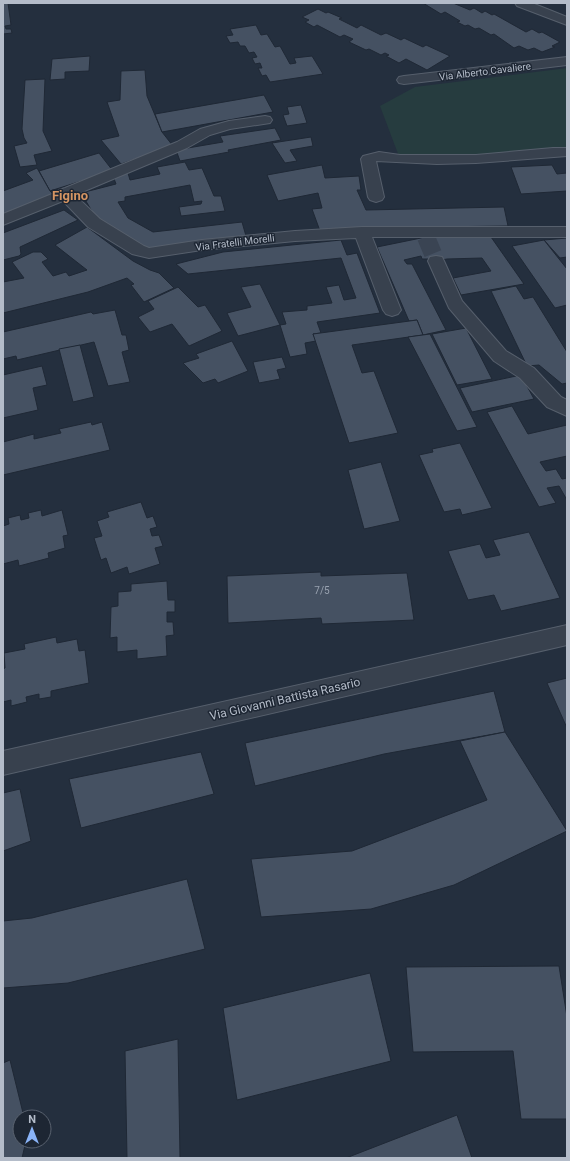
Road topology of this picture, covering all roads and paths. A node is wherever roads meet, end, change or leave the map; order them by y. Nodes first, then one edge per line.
1 (521, 3) edge
2 (567, 21) edge
3 (567, 61) edge
4 (404, 80) dead end
5 (265, 120) dead end
6 (567, 152) edge
7 (64, 193) junction
8 (376, 197) dead end
9 (3, 220) edge
10 (362, 232) junction
11 (567, 232) edge
12 (436, 261) tunnel mouth
13 (392, 310) dead end
14 (567, 409) edge
15 (567, 635) edge
16 (3, 763) edge

1 - 2 street
3 - 4 street, Via Alberto Cavaliere
5 - 7 street
6 - 8 street
7 - 9 street
7 - 10 street, Via Fratelli Morelli
10 - 11 street, Via Fratelli Morelli
10 - 13 street
12 - 14 street
15 - 16 street, Via Giovanni Battista Rasario

